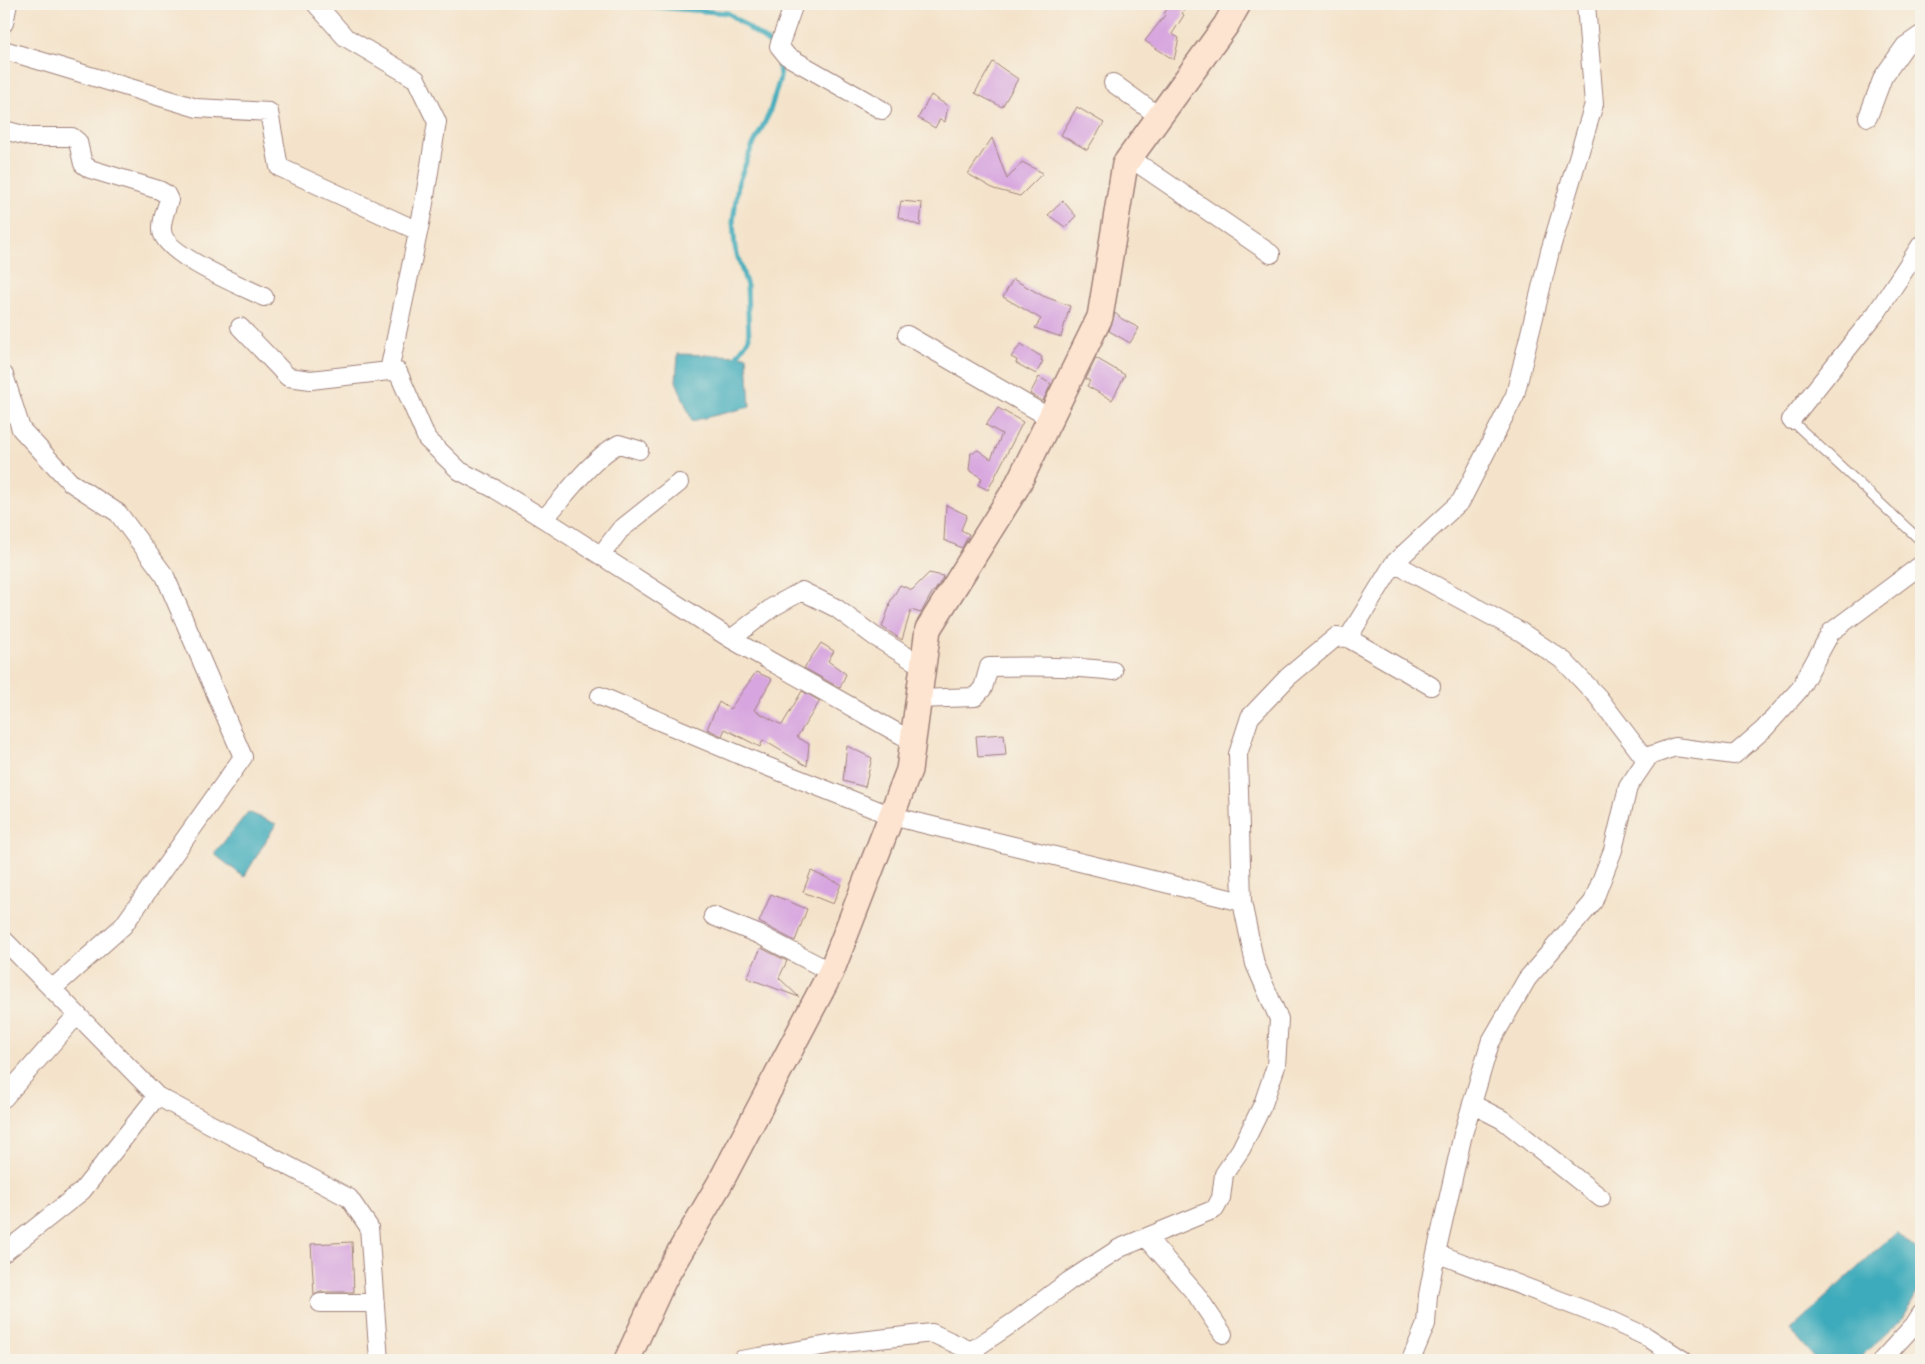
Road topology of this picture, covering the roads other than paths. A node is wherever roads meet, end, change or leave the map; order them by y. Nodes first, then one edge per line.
1 (8, 4) edge
2 (316, 4) edge
3 (794, 4) edge
4 (1238, 4) edge
5 (1586, 4) edge
6 (4, 23) edge
7 (1921, 35) edge
8 (4, 50) edge
9 (1113, 83) dead end
10 (882, 110) dead end
11 (1160, 117) junction
12 (1868, 117) dead end
13 (4, 130) edge
14 (1130, 158) junction
15 (418, 231) junction
16 (1921, 245) edge
17 (1271, 254) dead end
18 (264, 297) dead end
19 (240, 327) dead end
20 (907, 335) dead end
21 (389, 371) junction
22 (4, 375) edge
23 (1050, 418) junction
24 (1791, 420) joint
25 (639, 450) dead end
26 (678, 483) dead end
27 (544, 519) junction
28 (1921, 541) edge
29 (601, 555) junction
30 (1394, 563) junction
31 (1921, 565) edge
32 (1348, 638) junction
33 (731, 639) junction
34 (922, 666) junction
35 (1113, 671) dead end
36 (1431, 686) dead end
37 (600, 696) dead end
38 (918, 699) junction
39 (912, 741) junction
40 (1646, 760) junction
41 (892, 816) junction
42 (1242, 902) junction
43 (713, 916) dead end
44 (4, 940) edge
45 (831, 972) junction
46 (52, 989) junction
47 (78, 1015) junction
48 (157, 1096) junction
49 (4, 1098) edge
50 (1472, 1104) junction
51 (1601, 1198) dead end
52 (1147, 1238) junction
53 (6, 1252) dead end
54 (1436, 1253) junction
55 (320, 1303) dead end
56 (374, 1304) junction
57 (1921, 1314) edge
58 (1223, 1334) dead end
59 (974, 1357) edge
60 (760, 1359) edge
61 (379, 1360) edge
62 (627, 1360) edge
63 (741, 1360) edge
64 (1410, 1360) edge
65 (1683, 1360) edge
66 (1882, 1360) edge

1 - 6 street
2 - 15 street
3 - 10 street
4 - 11 street
5 - 30 street
7 - 12 street
8 - 15 street
9 - 11 street
11 - 14 street
13 - 18 street
14 - 17 street
14 - 23 street
15 - 21 street
16 - 24 street
19 - 21 street
20 - 23 street
21 - 27 street
22 - 46 street
23 - 34 street
24 - 28 lane
25 - 27 street
26 - 29 street
27 - 29 street
29 - 33 street
30 - 32 street
30 - 40 street
31 - 40 street
32 - 36 street
32 - 42 street
33 - 34 street
33 - 39 street
34 - 38 street
35 - 38 street
37 - 41 street
38 - 39 street
39 - 41 street
40 - 50 street
41 - 42 street
41 - 45 street
42 - 52 street
43 - 45 street
44 - 46 street
45 - 62 street
46 - 47 street
47 - 48 street
47 - 49 street
48 - 53 street
48 - 56 street
50 - 51 street
50 - 54 street
52 - 58 street
52 - 59 street
54 - 64 street
54 - 65 street
55 - 56 street
56 - 61 street
57 - 66 street
59 - 60 street
60 - 63 street

